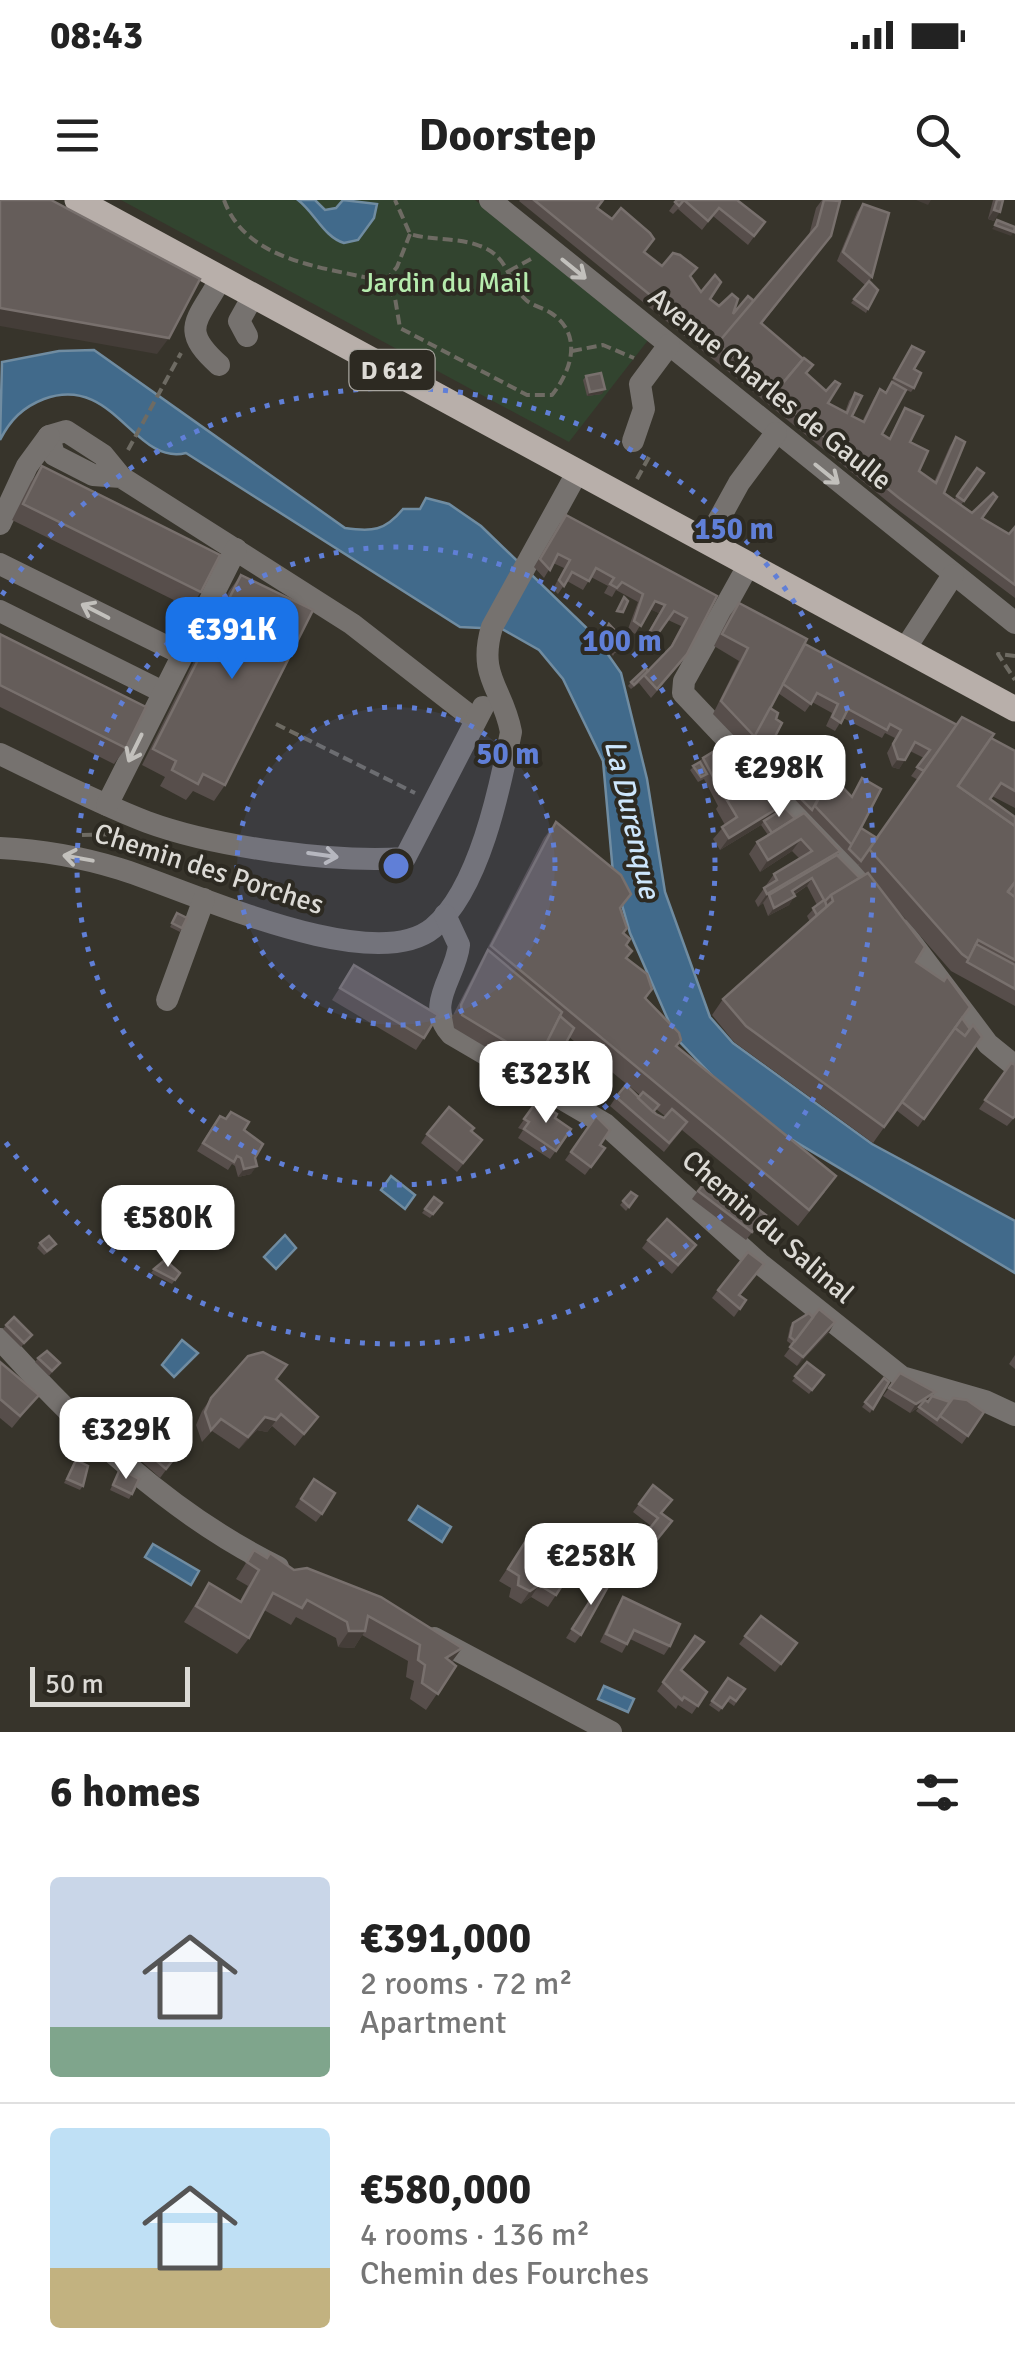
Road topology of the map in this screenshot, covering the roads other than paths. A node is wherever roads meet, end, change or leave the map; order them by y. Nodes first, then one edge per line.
1 (77, 200) edge
2 (498, 202) edge
3 (222, 278) junction
4 (254, 296) junction
5 (247, 336) dead end
6 (669, 345) junction
7 (219, 365) dead end
8 (776, 433) junction
9 (641, 448) road end
10 (578, 471) junction
11 (0, 524) edge
12 (706, 541) junction
13 (236, 549) junction
14 (0, 564) edge
15 (749, 564) junction
16 (953, 575) junction
17 (0, 611) edge
18 (1015, 623) edge
19 (906, 650) junction
20 (182, 654) junction
21 (163, 692) junction
22 (495, 693) junction
23 (1013, 707) edge
24 (474, 719) junction
25 (0, 754) edge
26 (108, 805) junction
27 (0, 848) edge
28 (204, 899) junction
29 (444, 916) junction
30 (167, 1000) dead end
31 (1015, 1066) edge
32 (0, 1339) edge
33 (1015, 1414) edge
34 (305, 1578) edge
35 (413, 1627) edge
36 (611, 1732) edge

1 - 3 main road, D 612
2 -> 6 street, Avenue Charles de Gaulle
3 - 4 main road, D 612
3 - 7 street
4 - 5 street
4 - 10 main road, D 612
6 - 8 street, Avenue Charles de Gaulle
6 - 9 street
8 - 12 street
8 -> 16 street, Avenue Charles de Gaulle
10 - 12 main road, D 612
10 - 22 street
11 - 13 street
12 - 15 main road, D 612
13 - 20 street
13 - 24 street
20 -> 14 street
15 - 19 main road, D 612
15 - 31 street
16 - 18 street, Avenue Charles de Gaulle
16 - 19 street
17 - 21 street
19 - 23 main road, D 612
20 - 21 street
21 -> 26 street
22 - 24 street
22 - 29 street
26 -> 24 street
25 - 26 street
28 -> 27 street, Chemin des Porches
28 - 29 street, Chemin des Porches
28 - 30 street
29 - 33 street, Chemin du Salinal
32 - 34 street
35 - 36 street

